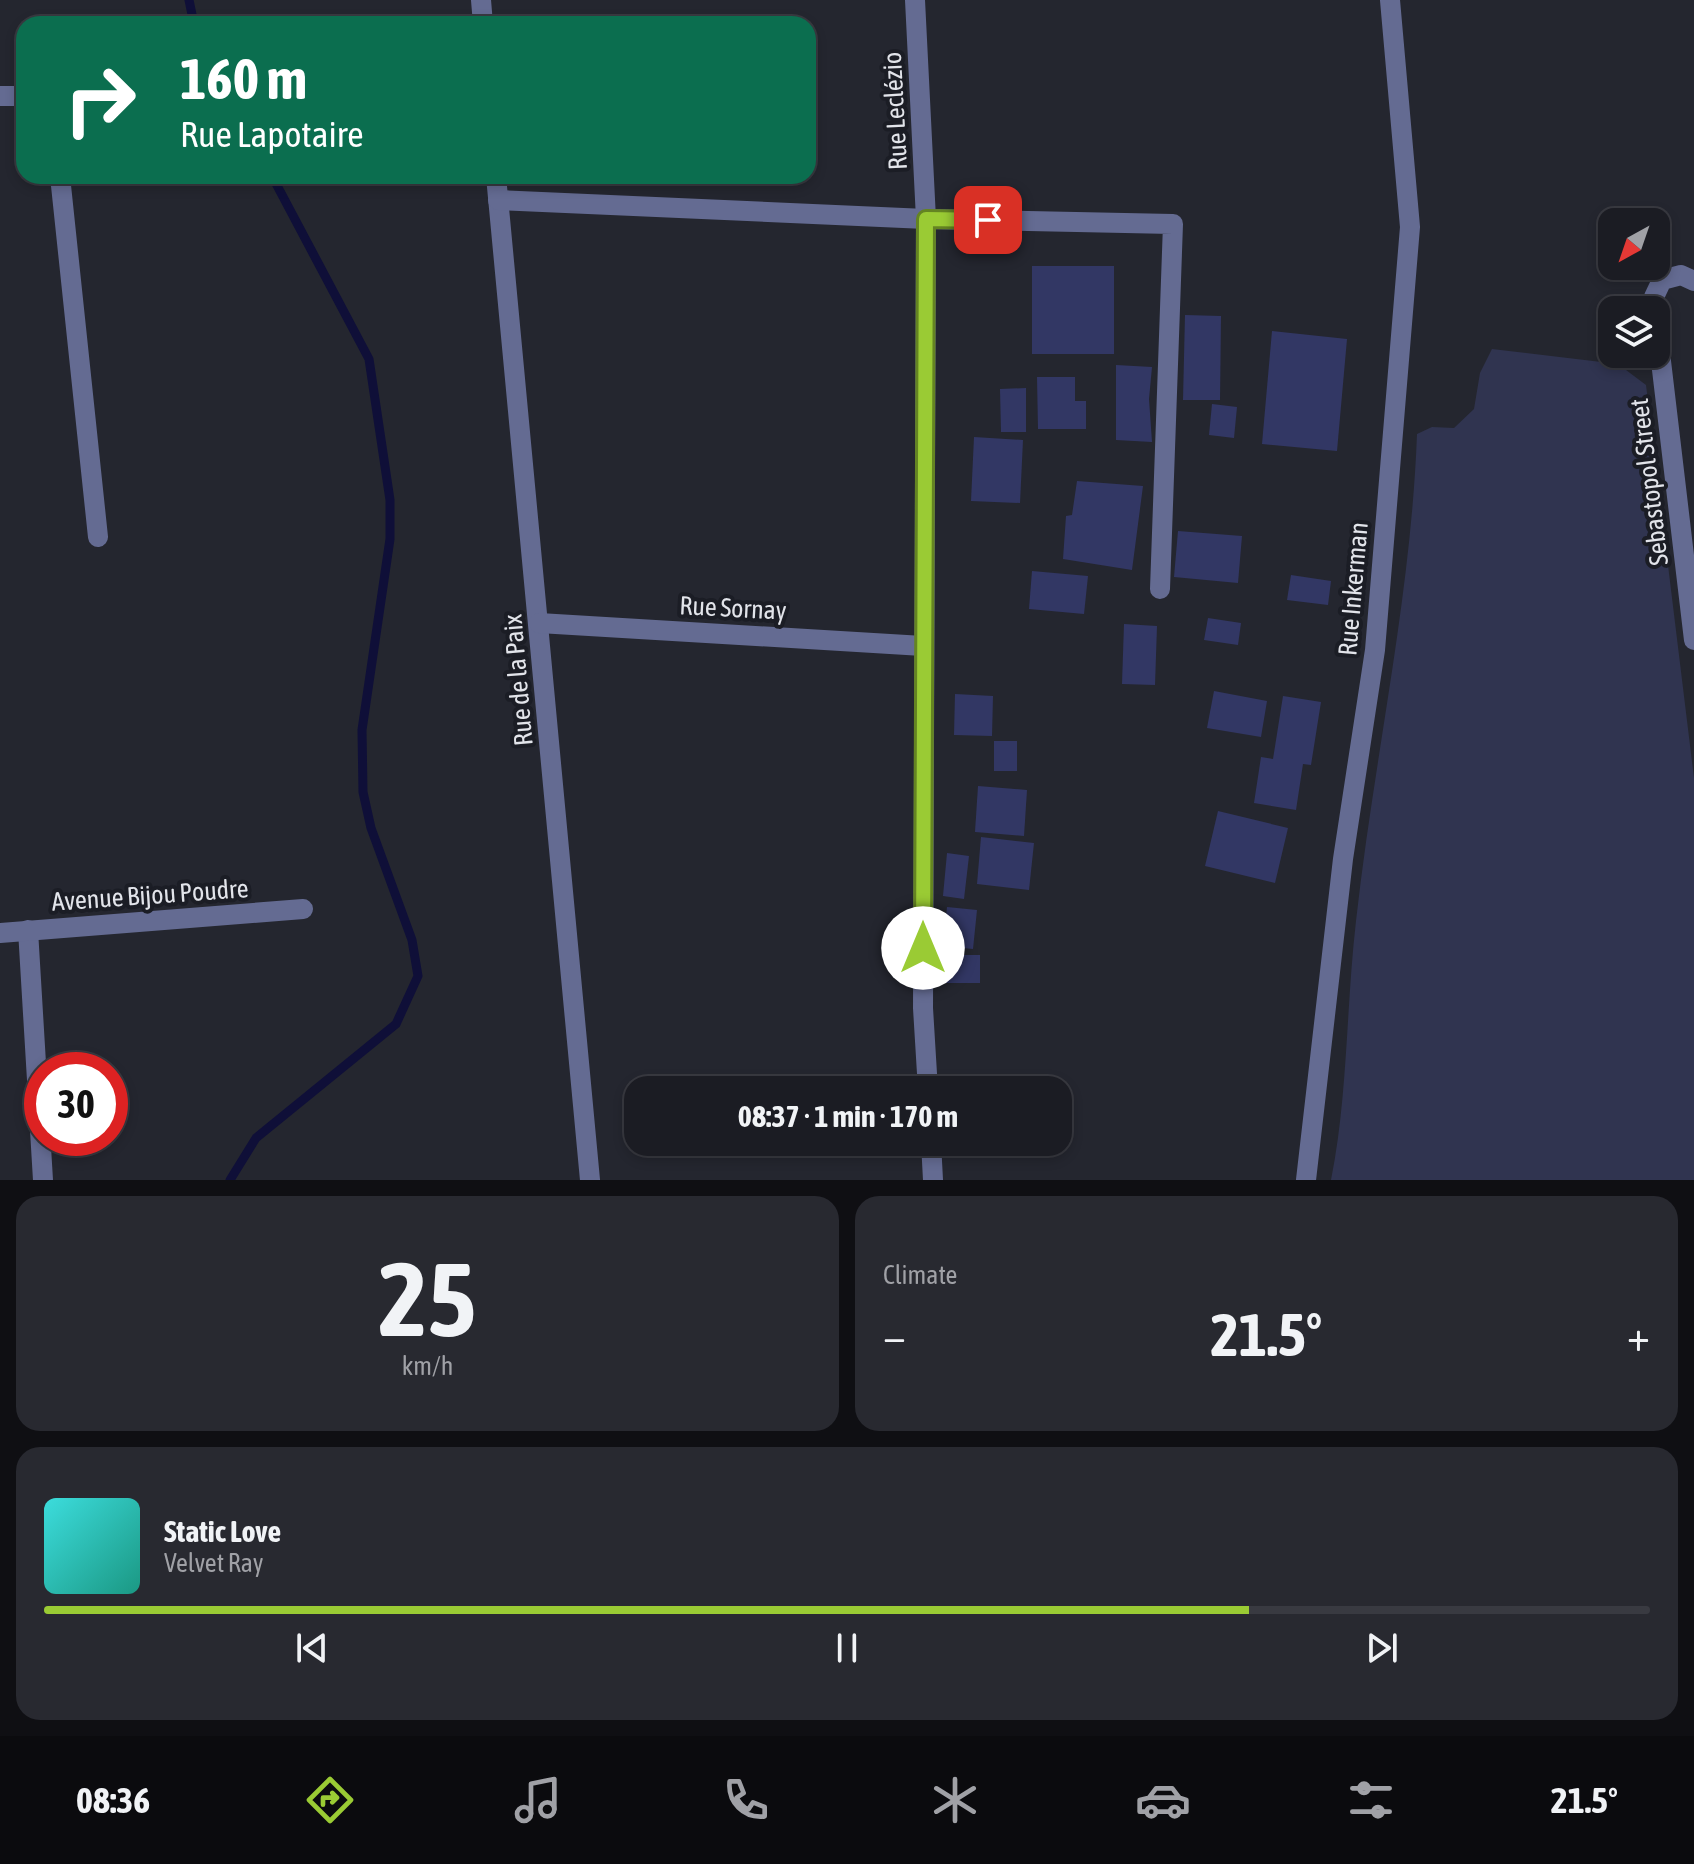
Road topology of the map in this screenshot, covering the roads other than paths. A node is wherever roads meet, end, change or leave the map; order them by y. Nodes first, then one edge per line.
1 (915, 0) edge
2 (1390, 0) edge
3 (61, 184) edge
4 (497, 184) edge
5 (498, 200) junction
6 (926, 219) junction
7 (1694, 281) edge
8 (1654, 296) edge
9 (1662, 368) edge
10 (98, 537) dead end
11 (1160, 589) dead end
12 (539, 623) junction
13 (1694, 640) edge
14 (923, 646) junction
15 (303, 909) dead end
16 (28, 930) junction
17 (0, 933) edge
18 (927, 1076) edge
19 (932, 1156) edge
20 (43, 1180) edge
21 (590, 1180) edge
22 (933, 1180) edge
23 (1306, 1180) edge

1 - 6 street, Rue Leclézio
2 - 23 street, Rue Inkerman
3 - 10 street
4 - 5 street, Rue de la Paix
5 - 6 street
5 - 12 street, Rue de la Paix
6 - 11 street
6 - 14 street, Rue Leclézio
7 - 8 street
9 - 13 street, Sebastopol Street
12 - 14 street, Rue Sornay
12 - 21 street, Rue de la Paix
14 - 18 street, Rue Leclézio
15 - 16 street, Avenue Bijou Poudre
16 - 17 street, Avenue Bijou Poudre
16 - 20 street
19 - 22 street

